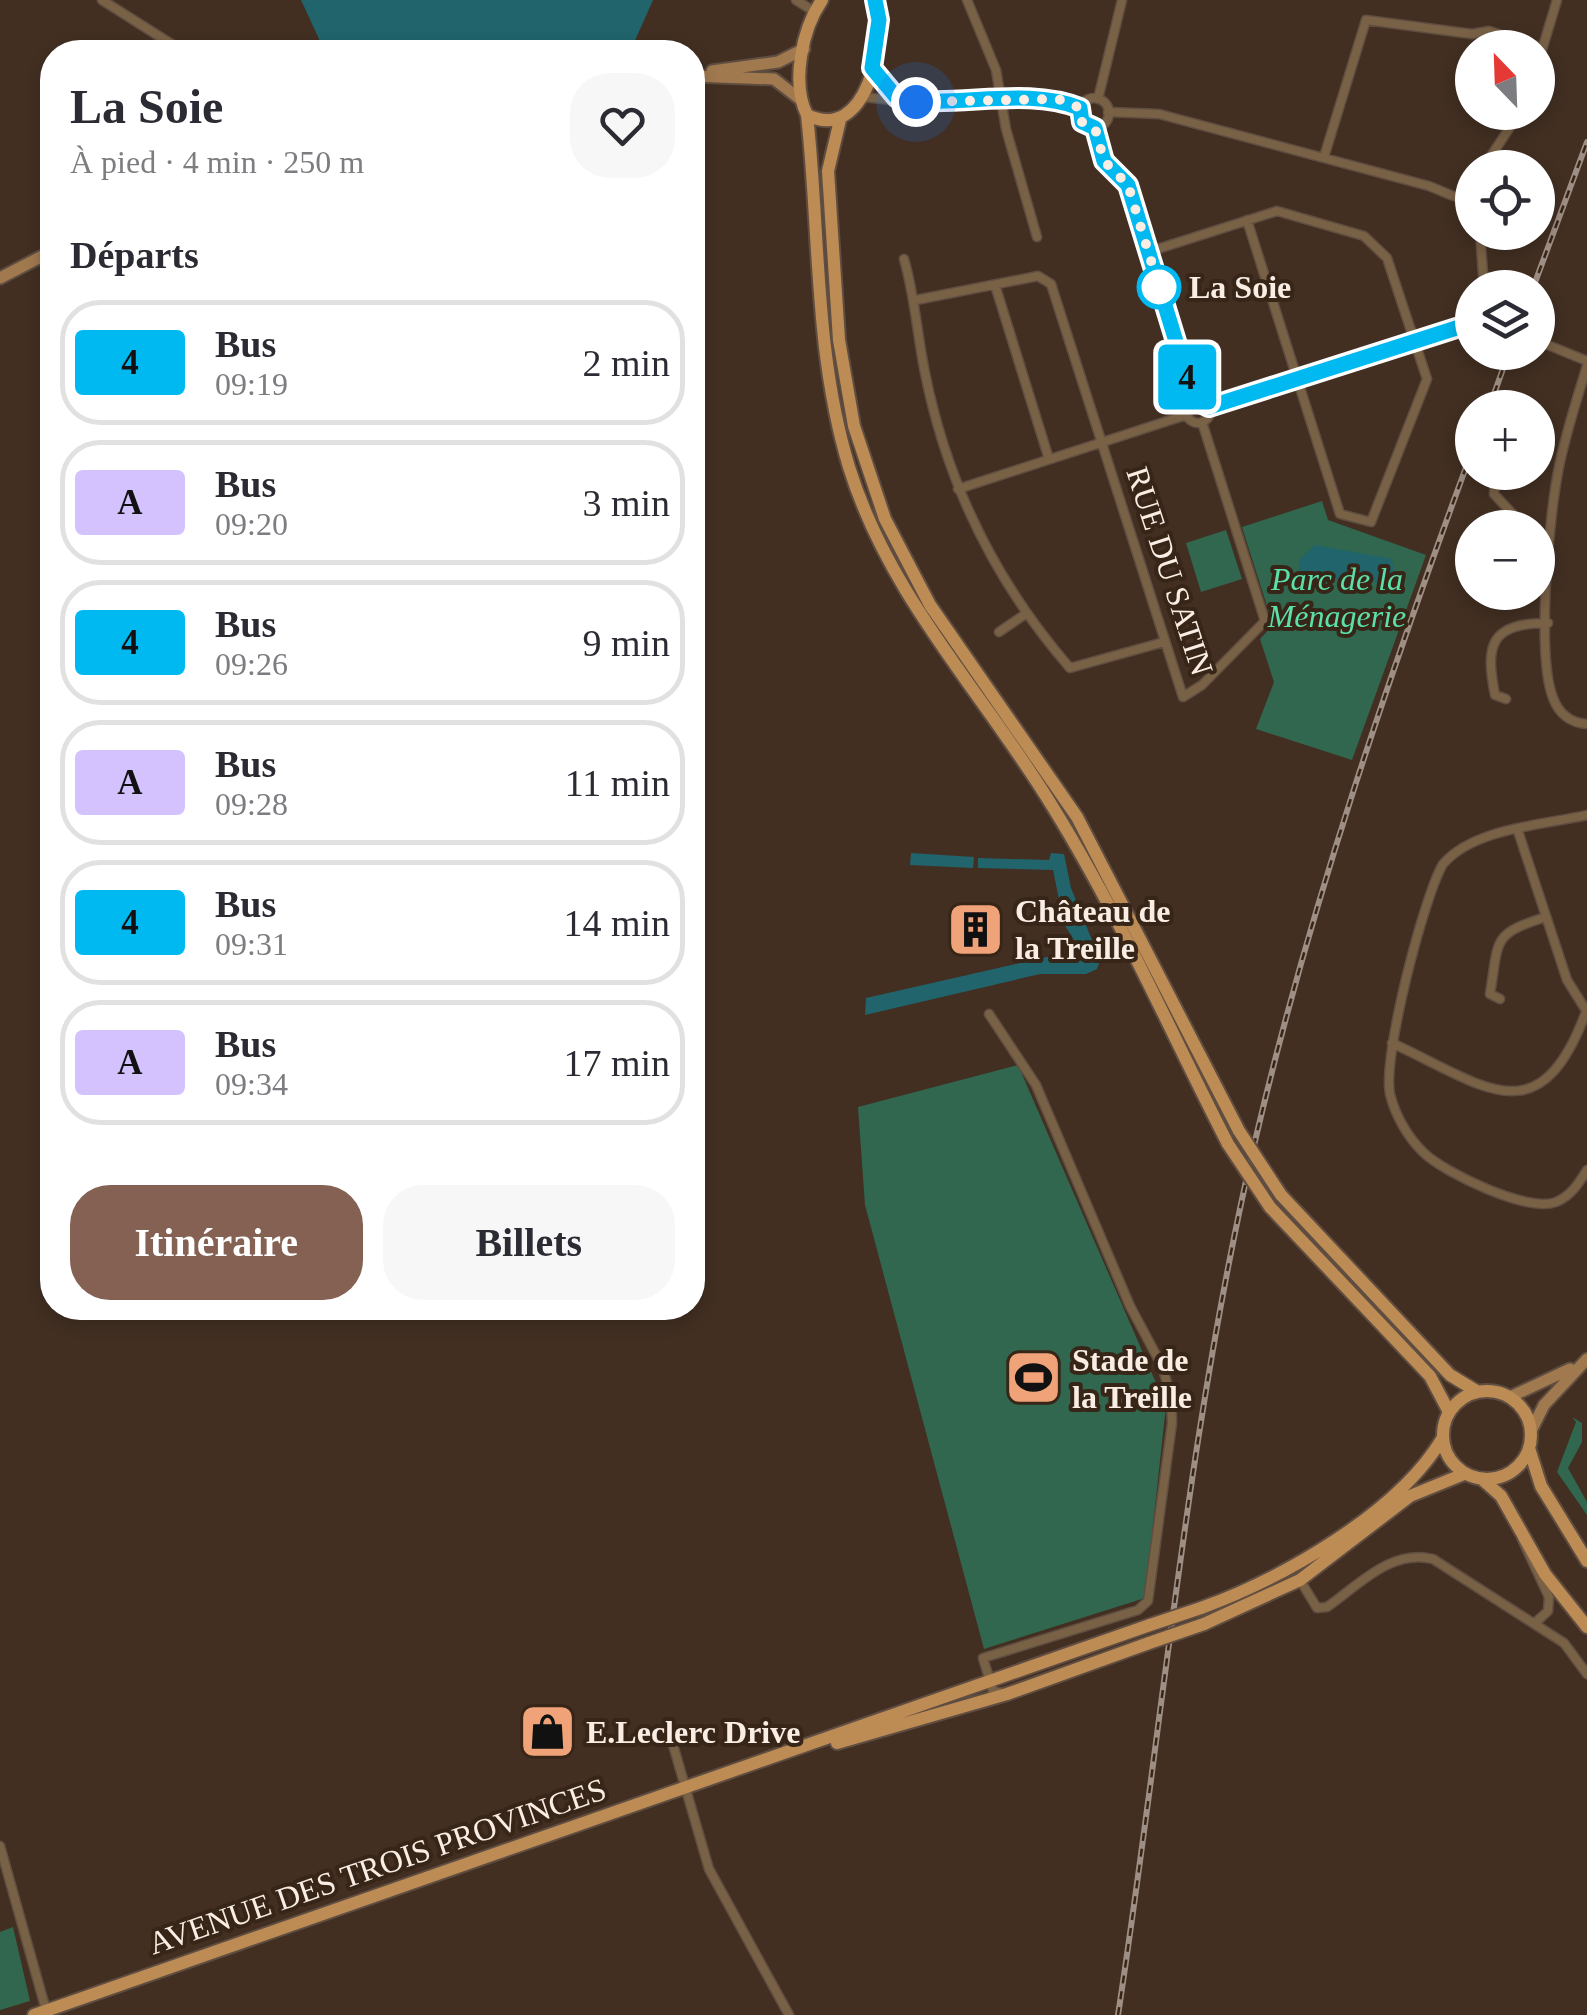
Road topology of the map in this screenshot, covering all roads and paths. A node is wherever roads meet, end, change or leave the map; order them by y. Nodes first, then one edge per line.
1 (102, 0) edge
2 (796, 0) edge
3 (876, 0) edge
4 (967, 0) edge
5 (1122, 0) edge
6 (1557, 0) edge
7 (819, 6) edge
8 (1548, 30) edge
9 (1455, 32) edge
10 (165, 40) edge
11 (804, 49) junction
12 (872, 68) junction
13 (705, 73) edge
14 (705, 76) edge
15 (863, 97) junction
16 (897, 98) junction
17 (1098, 99) junction
18 (800, 100) junction
19 (1000, 100) junction
20 (1080, 108) junction
21 (1108, 112) junction
22 (806, 115) junction
23 (840, 120) junction
24 (1095, 128) junction
25 (1324, 158) junction
26 (1455, 197) edge
27 (1247, 220) junction
28 (1037, 237) dead end
29 (1148, 252) junction
30 (40, 257) edge
31 (904, 259) dead end
32 (0, 278) edge
33 (995, 285) junction
34 (916, 300) junction
35 (1455, 328) edge
36 (1414, 341) junction
37 (1555, 349) edge
38 (1587, 363) edge
39 (1297, 379) junction
40 (1194, 400) junction
41 (1209, 407) junction
42 (1186, 415) junction
43 (1202, 422) junction
44 (1102, 442) junction
45 (1050, 460) junction
46 (958, 489) junction
47 (1494, 490) edge
48 (1509, 510) edge
49 (1553, 510) edge
50 (1548, 610) edge
51 (1027, 613) junction
52 (1548, 624) junction
53 (999, 632) dead end
54 (1164, 642) junction
55 (1506, 698) dead end
56 (1586, 725) edge
57 (1587, 815) edge
58 (1518, 831) junction
59 (1546, 917) junction
60 (1500, 1000) dead end
61 (1586, 1012) edge
62 (989, 1014) dead end
63 (1392, 1044) junction
64 (1587, 1170) edge
65 (1587, 1359) edge
66 (1478, 1392) junction
67 (1510, 1397) junction
68 (1448, 1412) junction
69 (1531, 1431) junction
70 (1442, 1440) junction
71 (1529, 1448) junction
72 (1464, 1474) junction
73 (1482, 1479) junction
74 (1520, 1530) junction
75 (1587, 1560) edge
76 (1300, 1580) junction
77 (1536, 1622) junction
78 (1587, 1626) edge
79 (1587, 1674) edge
80 (989, 1681) junction
81 (1007, 1694) junction
82 (668, 1731) dead end
83 (738, 1770) junction
84 (687, 1788) junction
85 (0, 1846) edge
86 (40, 2013) edge
87 (790, 2015) edge

1 - 10 street
2 - 7 street
3 - 12 main road
4 - 19 street
5 - 17 street
6 - 8 street
7 - 11 main road
9 - 25 street
11 - 13 main road
11 - 18 main road
12 - 15 main road
12 - 16 street
14 - 18 main road
15 - 16 street
15 - 23 main road
16 - 19 street
17 - 20 street
17 - 21 street
18 - 22 main road
19 - 20 street
19 - 28 street
20 - 24 street
21 - 24 street
21 - 25 street
22 - 23 main road
22 - 68 main road, bridge
23 - 66 main road, bridge
24 - 29 street
25 - 26 street
27 - 29 street
27 - 36 street
27 - 39 street
29 - 40 street
30 - 32 main road
31 - 34 street
33 - 34 street, RUE DU SATIN
33 - 44 street, RUE DU SATIN
33 - 45 street
34 - 46 street
35 - 36 street
36 - 39 street
36 - 39 street
37 - 38 street
38 - 49 street
39 - 41 street
40 - 41 street
40 - 42 street
41 - 43 street
42 - 43 street
42 - 44 street
43 - 54 street, RUE DU SATIN
44 - 45 street
44 - 54 street, RUE DU SATIN
45 - 46 street
46 - 51 street
47 - 48 street
50 - 52 street
51 - 53 street
51 - 54 street
52 - 55 street
52 - 56 street
57 - 58 street
58 - 59 street
58 - 63 street
59 - 60 street
59 - 61 street
61 - 63 street
62 - 80 street
63 - 64 street
65 - 67 main road
65 - 69 main road
66 - 67 main road
66 - 68 main road
67 - 69 main road
68 - 70 main road
69 - 71 main road
70 - 72 main road
70 - 80 main road, AVENUE DES TROIS PROVINCES, bridge
71 - 73 main road
71 - 75 main road
72 - 73 main road
72 - 76 main road
73 - 74 main road
74 - 77 street
74 - 78 main road
76 - 77 street
76 - 81 main road, AVENUE DES TROIS PROVINCES, bridge
77 - 79 street
80 - 81 street
80 - 83 main road, AVENUE DES TROIS PROVINCES
81 - 83 main road, AVENUE DES TROIS PROVINCES
82 - 84 street
83 - 84 main road, AVENUE DES TROIS PROVINCES
84 - 86 main road, AVENUE DES TROIS PROVINCES
84 - 87 street
85 - 86 street

